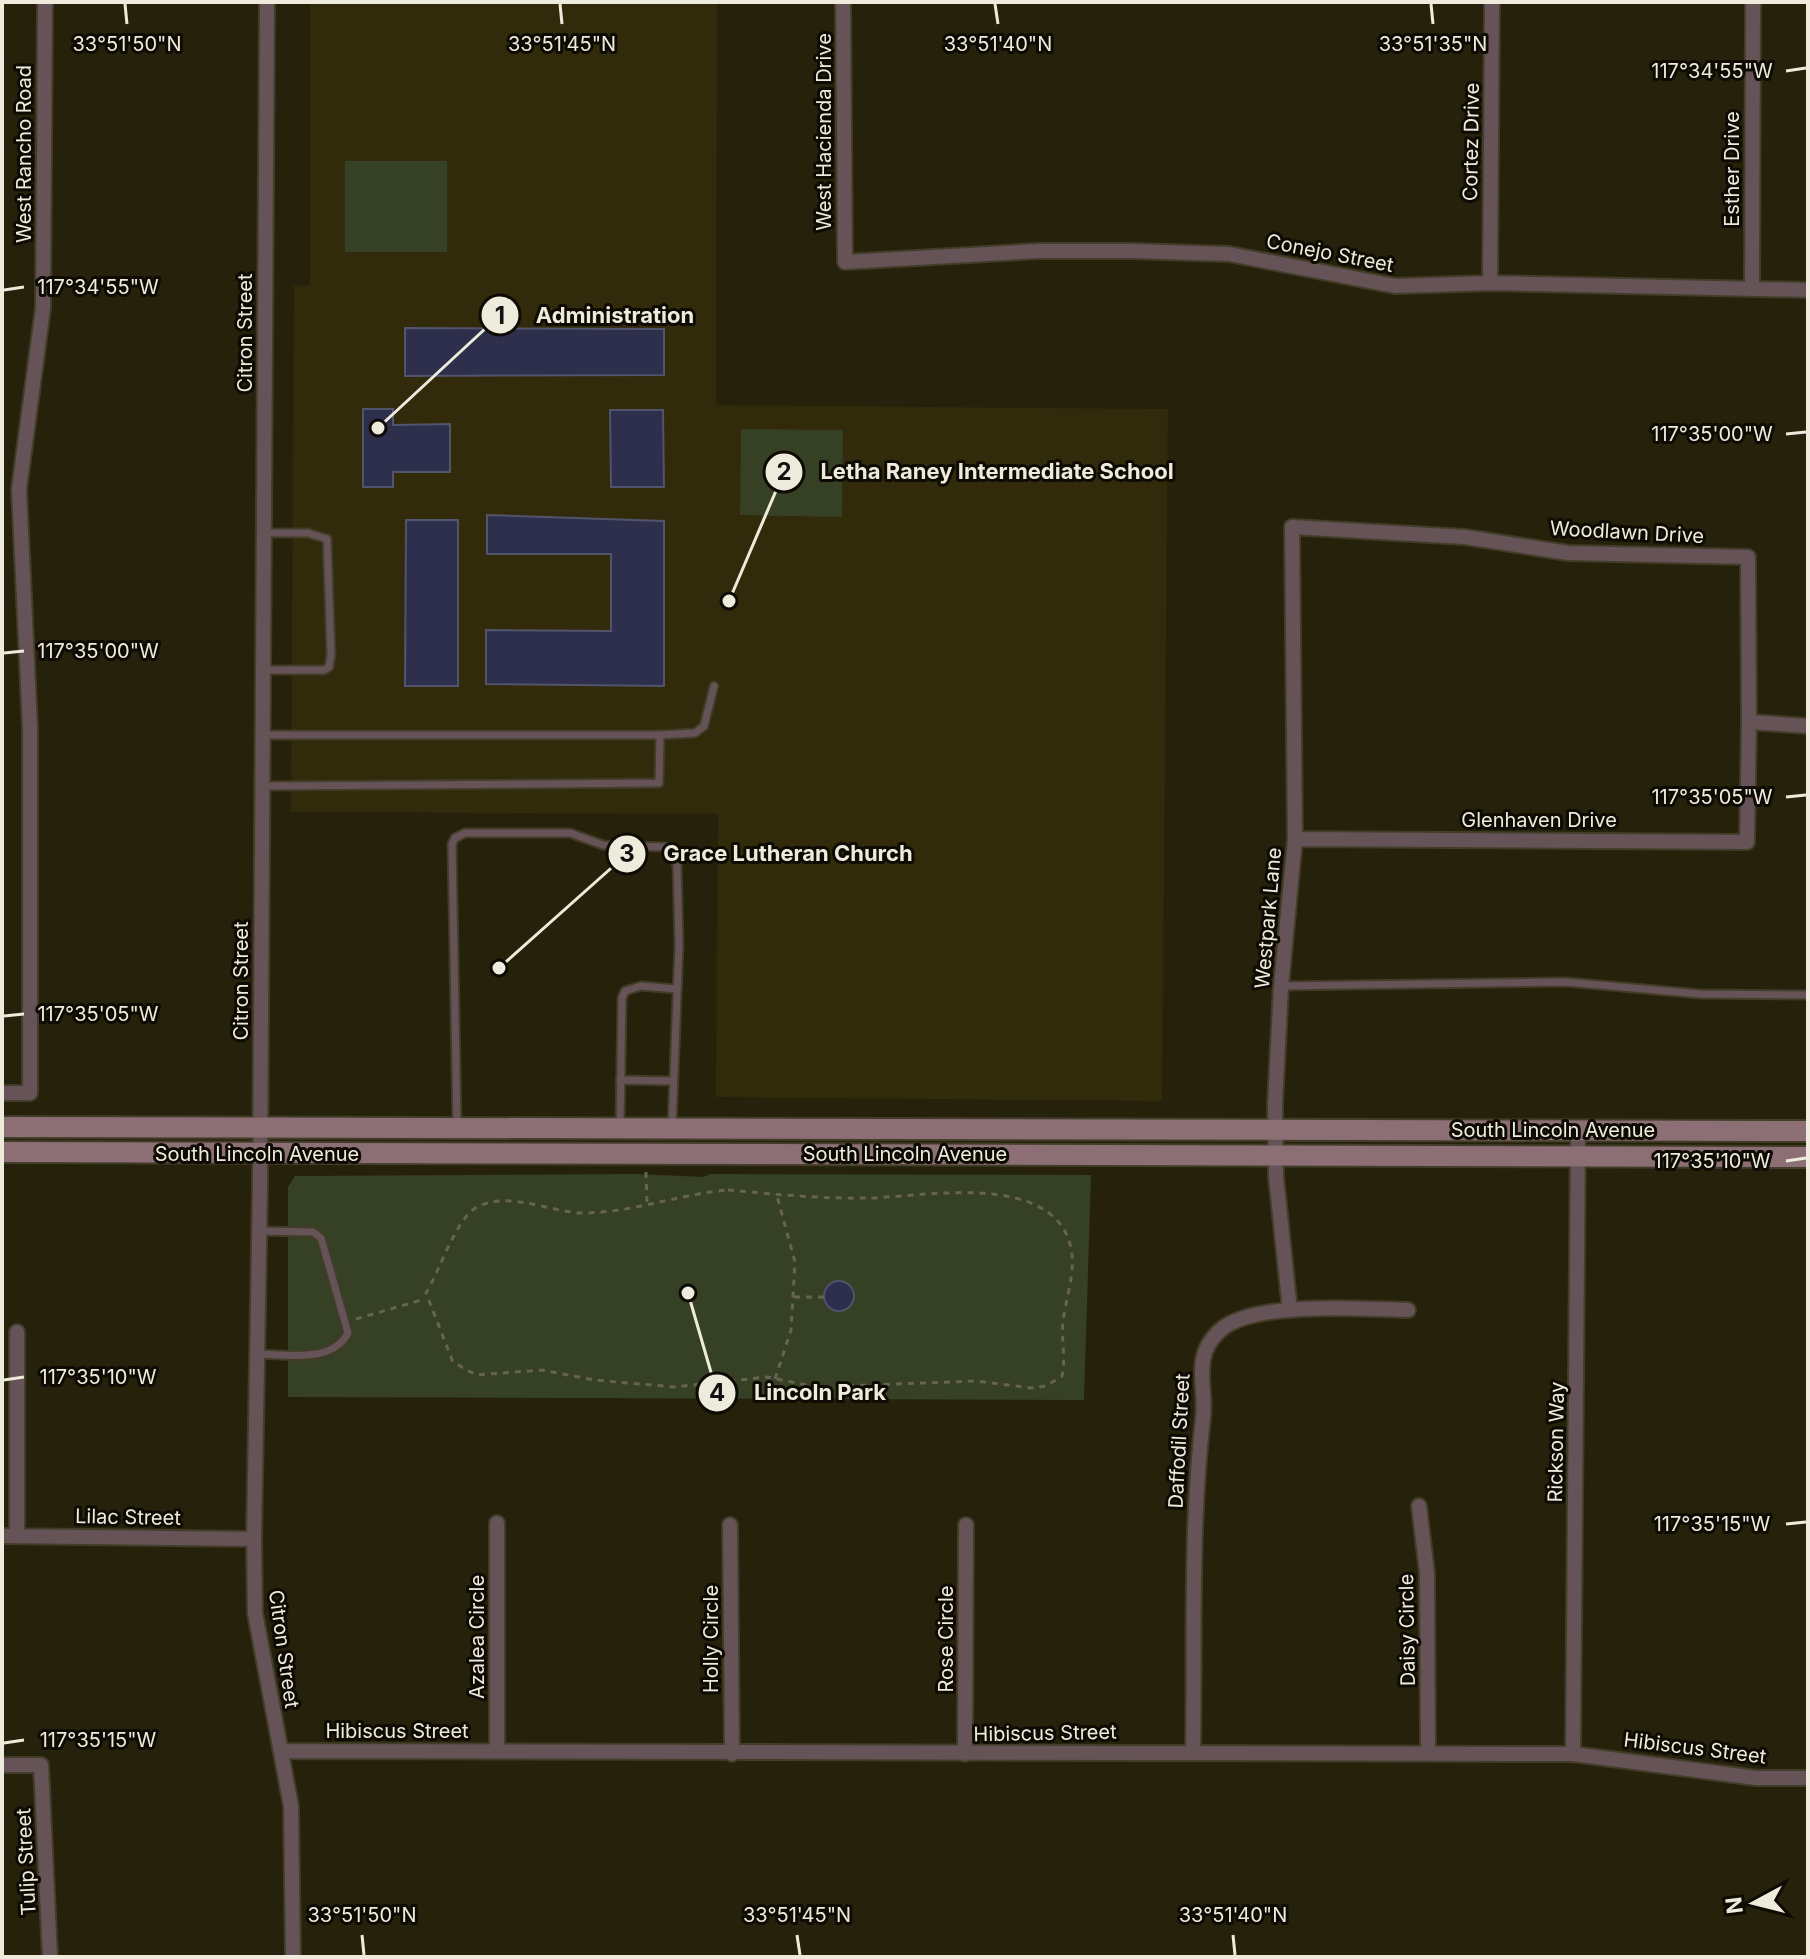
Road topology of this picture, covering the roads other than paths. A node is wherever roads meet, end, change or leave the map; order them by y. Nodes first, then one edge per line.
1 (45, 2) edge
2 (267, 2) edge
3 (843, 2) edge
4 (1492, 2) edge
5 (1753, 2) edge
6 (845, 262) joint
7 (1490, 283) junction
8 (1752, 289) junction
9 (1808, 290) edge
10 (1292, 527) joint
11 (263, 533) junction
12 (262, 670) junction
13 (714, 686) dead end
14 (1749, 722) junction
15 (1808, 726) edge
16 (262, 735) junction
17 (660, 735) junction
18 (262, 786) junction
19 (1295, 839) junction
20 (1281, 986) junction
21 (677, 989) junction
22 (1808, 995) edge
23 (620, 1080) junction
24 (673, 1081) junction
25 (2, 1093) edge
26 (457, 1126) junction
27 (620, 1126) junction
28 (672, 1126) junction
29 (2, 1127) edge
30 (260, 1127) junction
31 (1275, 1130) junction
32 (1578, 1130) junction
33 (1808, 1131) edge
34 (2, 1152) edge
35 (260, 1154) junction
36 (1275, 1155) junction
37 (1578, 1157) junction
38 (1808, 1157) edge
39 (259, 1231) junction
40 (1290, 1310) junction
41 (1408, 1310) dead end
42 (17, 1332) dead end
43 (257, 1354) junction
44 (1419, 1506) dead end
45 (497, 1523) dead end
46 (730, 1525) dead end
47 (966, 1525) dead end
48 (9, 1536) edge
49 (254, 1539) junction
50 (281, 1751) junction
51 (497, 1751) junction
52 (1193, 1752) junction
53 (1428, 1753) junction
54 (732, 1754) junction
55 (965, 1754) junction
56 (1573, 1754) junction
57 (2, 1765) edge
58 (1808, 1778) edge
59 (50, 1957) edge
60 (293, 1957) edge

1 - 25 street, West Rancho Road
2 - 11 street, Citron Street
3 - 6 street, West Hacienda Drive
4 - 7 street, Cortez Drive
5 - 8 street, Esther Drive
6 - 7 street, Conejo Street
7 - 8 street, Conejo Street
8 - 9 street, Conejo Street
10 - 14 street, Woodlawn Drive
10 - 19 street, Westpark Lane
11 - 12 street, Citron Street
11 - 12 lane
12 - 16 street, Citron Street
13 - 17 lane
14 - 15 street
14 - 19 street, Glenhaven Drive
16 - 17 lane
16 - 18 street, Citron Street
17 - 18 lane
18 - 30 street, Citron Street
19 - 20 street, Westpark Lane
20 - 22 lane
20 - 31 street, Westpark Lane
21 - 23 lane
21 - 24 lane
21 - 26 lane
23 - 24 lane
23 - 27 lane
24 - 28 lane
26 - 27 main road, South Lincoln Avenue
26 - 30 main road, South Lincoln Avenue
27 - 28 main road, South Lincoln Avenue
28 - 31 main road, South Lincoln Avenue
29 - 30 main road, South Lincoln Avenue
30 - 35 street, Citron Street
31 - 32 main road, South Lincoln Avenue
31 - 36 street, Westpark Lane
32 - 33 main road, South Lincoln Avenue
32 - 37 street, Rickson Way
34 - 35 main road, South Lincoln Avenue
35 - 36 main road, South Lincoln Avenue
35 - 39 street, Citron Street
36 - 37 main road, South Lincoln Avenue
36 - 40 street, Westpark Lane
37 - 38 main road, South Lincoln Avenue
37 - 56 street, Rickson Way
39 - 43 street, Citron Street
39 - 43 lane
40 - 41 street, Daffodil Street
40 - 52 street, Daffodil Street
42 - 48 street
43 - 49 street, Citron Street
44 - 53 street, Daisy Circle
45 - 51 street, Azalea Circle
46 - 54 street, Holly Circle
47 - 55 street, Rose Circle
48 - 49 street, Lilac Street
49 - 50 street, Citron Street
50 - 51 street, Hibiscus Street
50 - 60 street, Citron Street
51 - 54 street, Hibiscus Street
52 - 53 street, Hibiscus Street
52 - 55 street, Hibiscus Street
53 - 56 street, Hibiscus Street
54 - 55 street, Hibiscus Street
56 - 58 street, Hibiscus Street
57 - 59 street, Tulip Street

